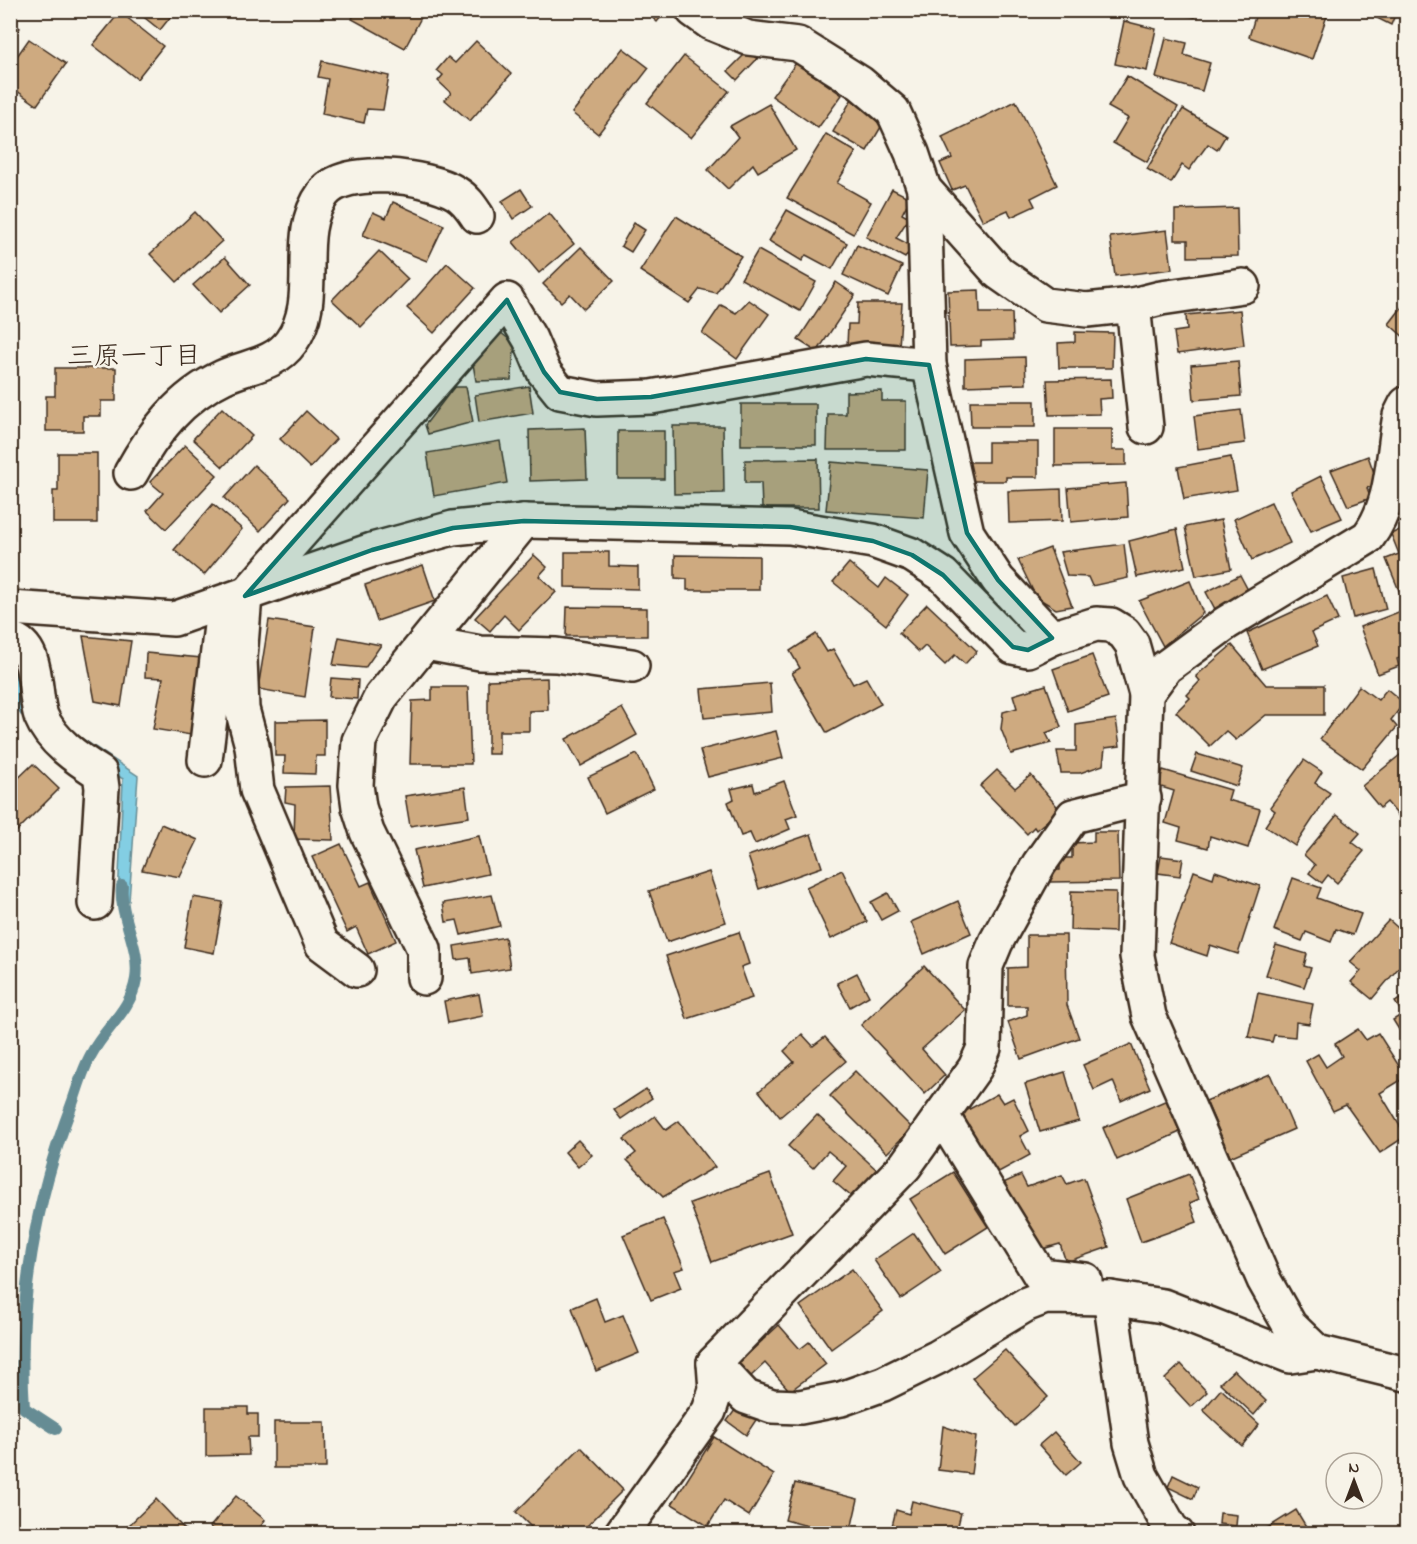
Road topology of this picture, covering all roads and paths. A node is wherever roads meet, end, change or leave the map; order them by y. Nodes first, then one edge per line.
1 (693, 10) edge
2 (924, 189) junction
3 (477, 216) dead end
4 (1243, 286) dead end
5 (1133, 305) junction
6 (929, 364) junction
7 (1407, 404) edge
8 (1146, 427) dead end
9 (130, 473) dead end
10 (524, 521) junction
11 (234, 600) junction
12 (10, 608) edge
13 (1052, 638) junction
14 (10, 639) edge
15 (426, 643) junction
16 (632, 666) dead end
17 (1146, 694) junction
18 (205, 760) dead end
19 (1144, 798) junction
20 (95, 903) dead end
21 (357, 970) dead end
22 (424, 978) dead end
23 (942, 1116) junction
24 (1110, 1298) junction
25 (1163, 1306) junction
26 (1317, 1352) junction
27 (714, 1363) junction
28 (1407, 1374) edge
29 (621, 1533) edge
30 (1177, 1533) edge

1 - 2 street
2 - 5 street
2 - 6 street
3 - 9 street
4 - 5 street
5 - 8 street
6 - 11 street
6 - 13 street
7 - 17 street
10 - 11 street
10 - 13 street
10 - 15 street
11 - 12 street
11 - 18 street
11 - 21 street
13 - 17 street
14 - 20 street
15 - 16 street
15 - 22 street
17 - 19 street
19 - 23 street
19 - 26 street
23 - 25 street
23 - 27 street
24 - 25 street
24 - 27 street
24 - 30 street
25 - 26 street
26 - 28 street
27 - 29 street

